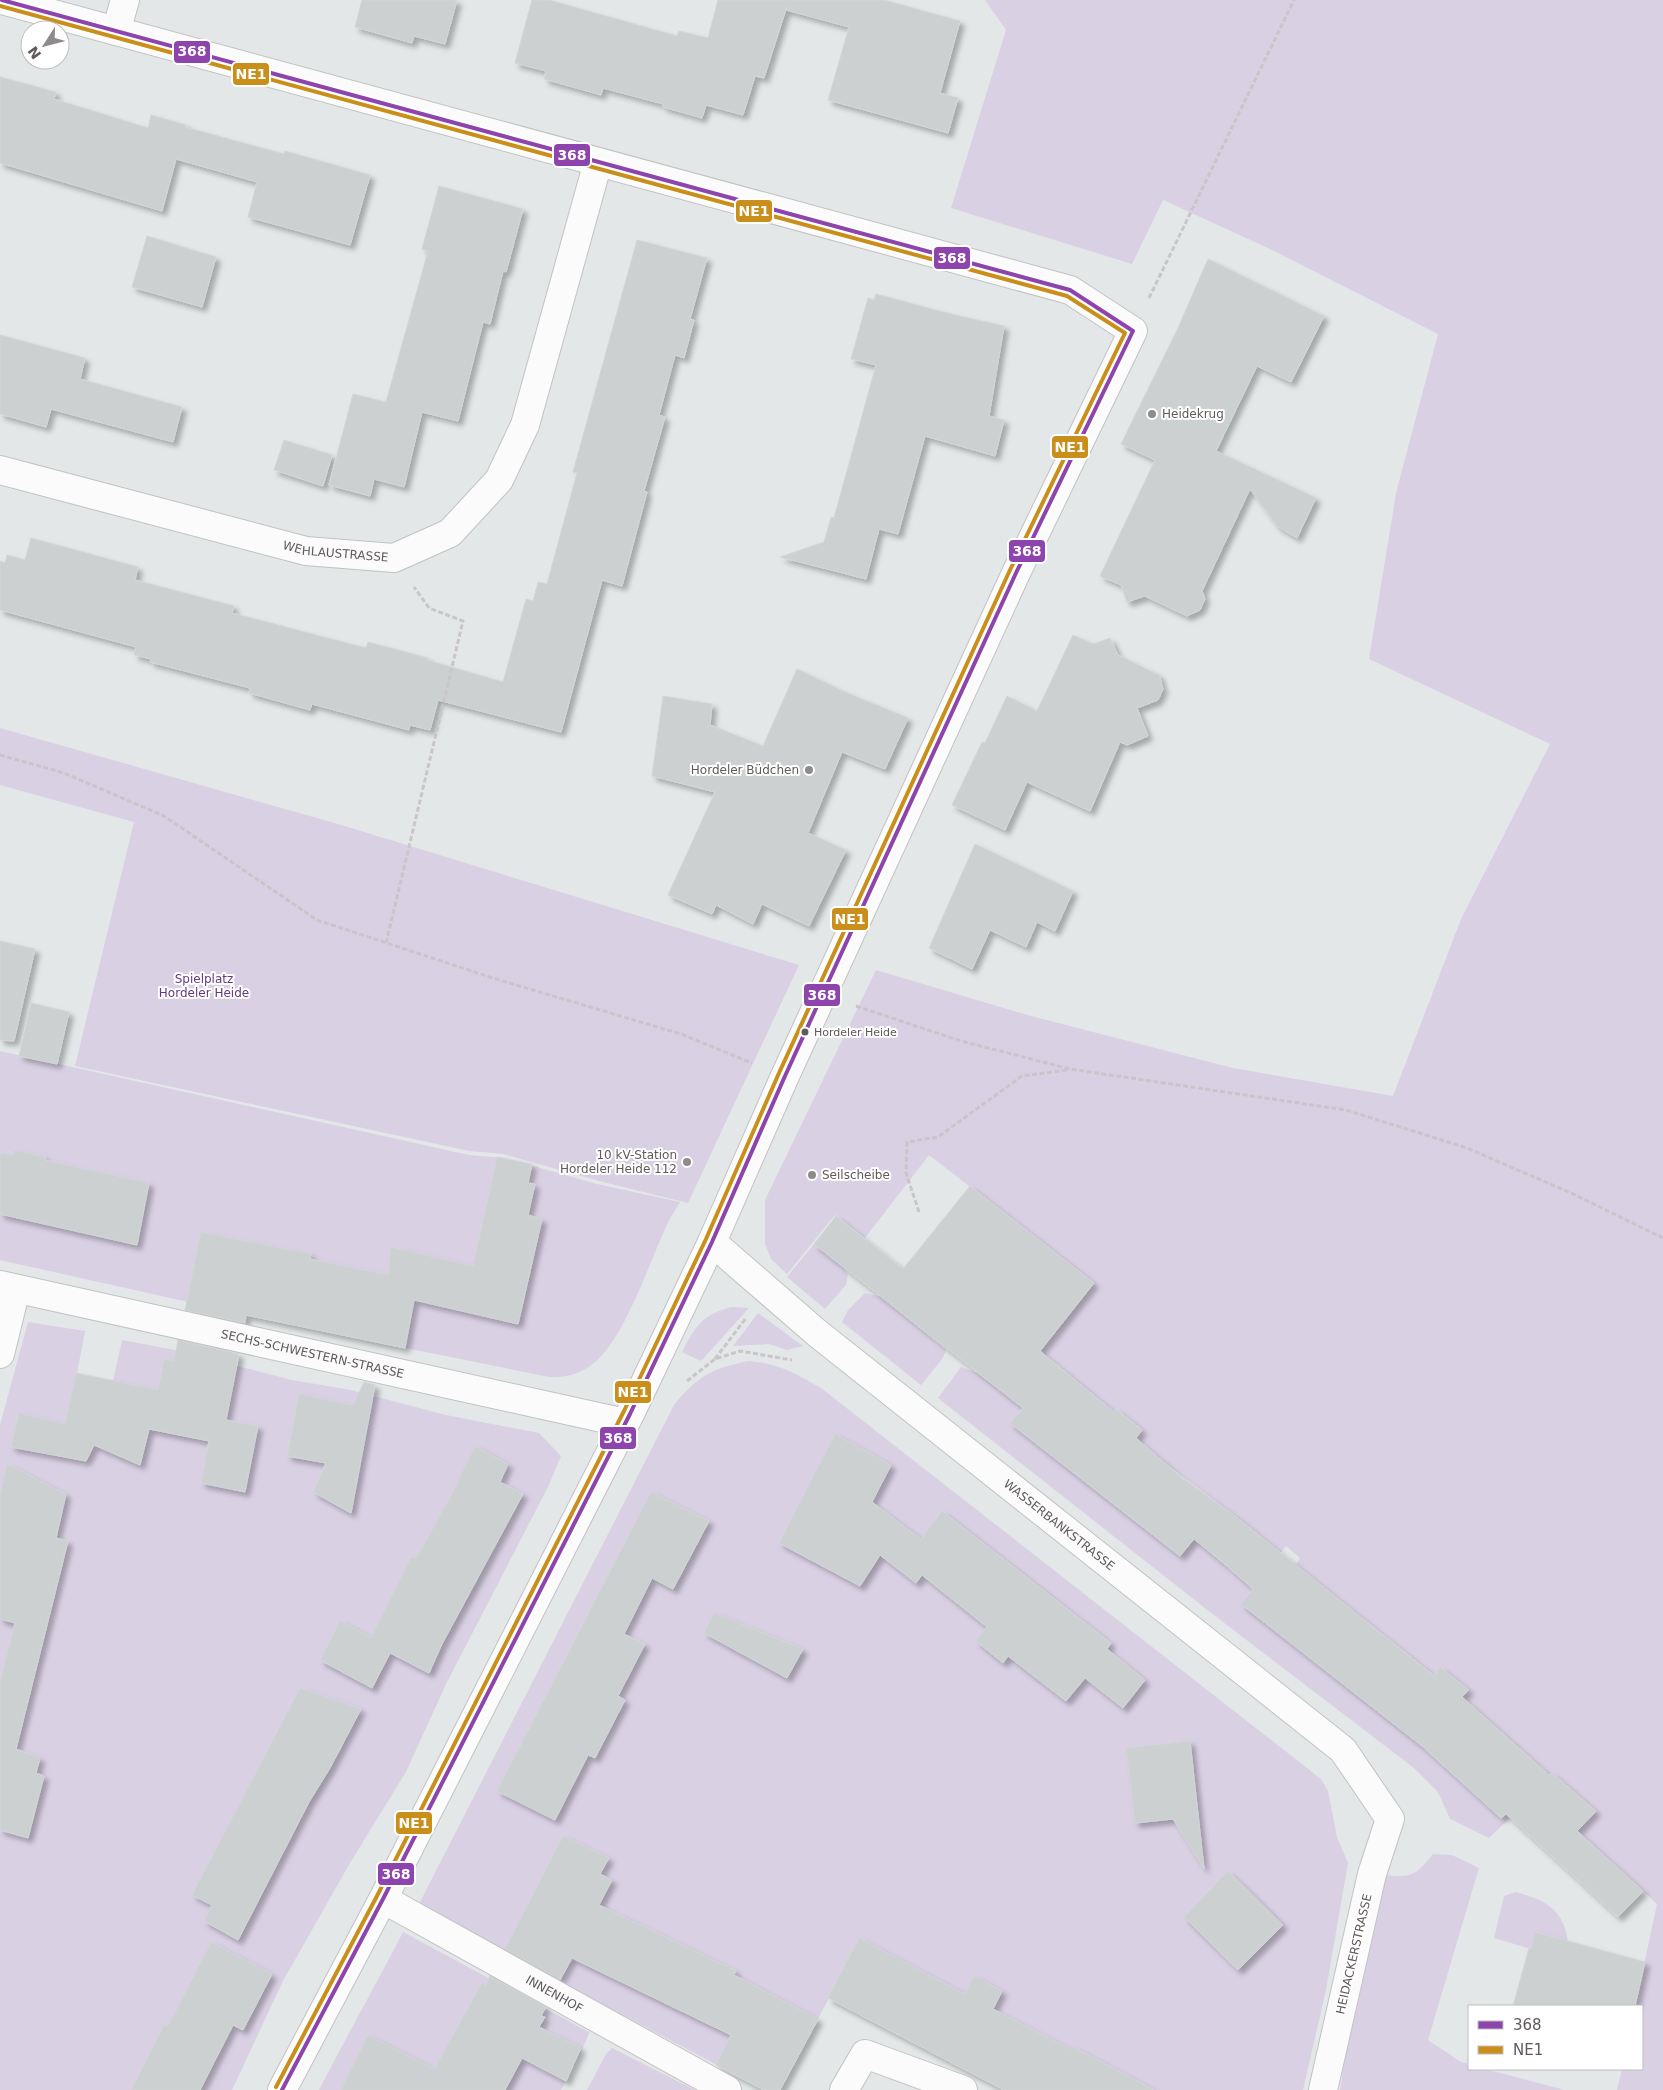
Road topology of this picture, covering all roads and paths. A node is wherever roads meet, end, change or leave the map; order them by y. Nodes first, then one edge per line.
1 (2, 0) edge
2 (125, 0) edge
3 (1294, 0) edge
4 (116, 31) junction
5 (598, 162) junction
6 (1133, 332) junction
7 (0, 470) edge
8 (394, 558) junction
9 (0, 755) edge
10 (386, 943) junction
11 (822, 995) junction
12 (1070, 1069) junction
13 (785, 1076) junction
14 (918, 1212) dead end
15 (1663, 1238) edge
16 (712, 1242) junction
17 (8, 1287) edge
18 (768, 1290) junction
19 (0, 1354) edge
20 (715, 1359) junction
21 (794, 1360) dead end
22 (684, 1383) dead end
23 (625, 1423) junction
24 (1390, 1819) joint
25 (383, 1899) junction
26 (282, 2090) edge
27 (727, 2090) edge
28 (844, 2090) edge
29 (963, 2090) edge
30 (1323, 2090) edge

1 - 4 street
2 - 4 street
3 - 6 path
4 - 5 street
5 - 6 street
5 - 8 street, WEHLAUSTRASSE
6 - 11 street
7 - 8 street, WEHLAUSTRASSE
8 - 10 path
9 - 10 path
10 - 13 path
11 - 12 path
11 - 13 street
12 - 14 path
12 - 15 path
13 - 16 street
16 - 18 street, WASSERBANKSTRASSE
16 - 23 street
17 - 19 street
17 - 23 street, SECHS-SCHWESTERN-STRASSE
18 - 20 path
18 - 24 street, WASSERBANKSTRASSE
20 - 21 path
20 - 22 path
23 - 25 street
24 - 30 street, HEIDACKERSTRASSE
25 - 26 street
25 - 27 street, INNENHOF
28 - 29 street

